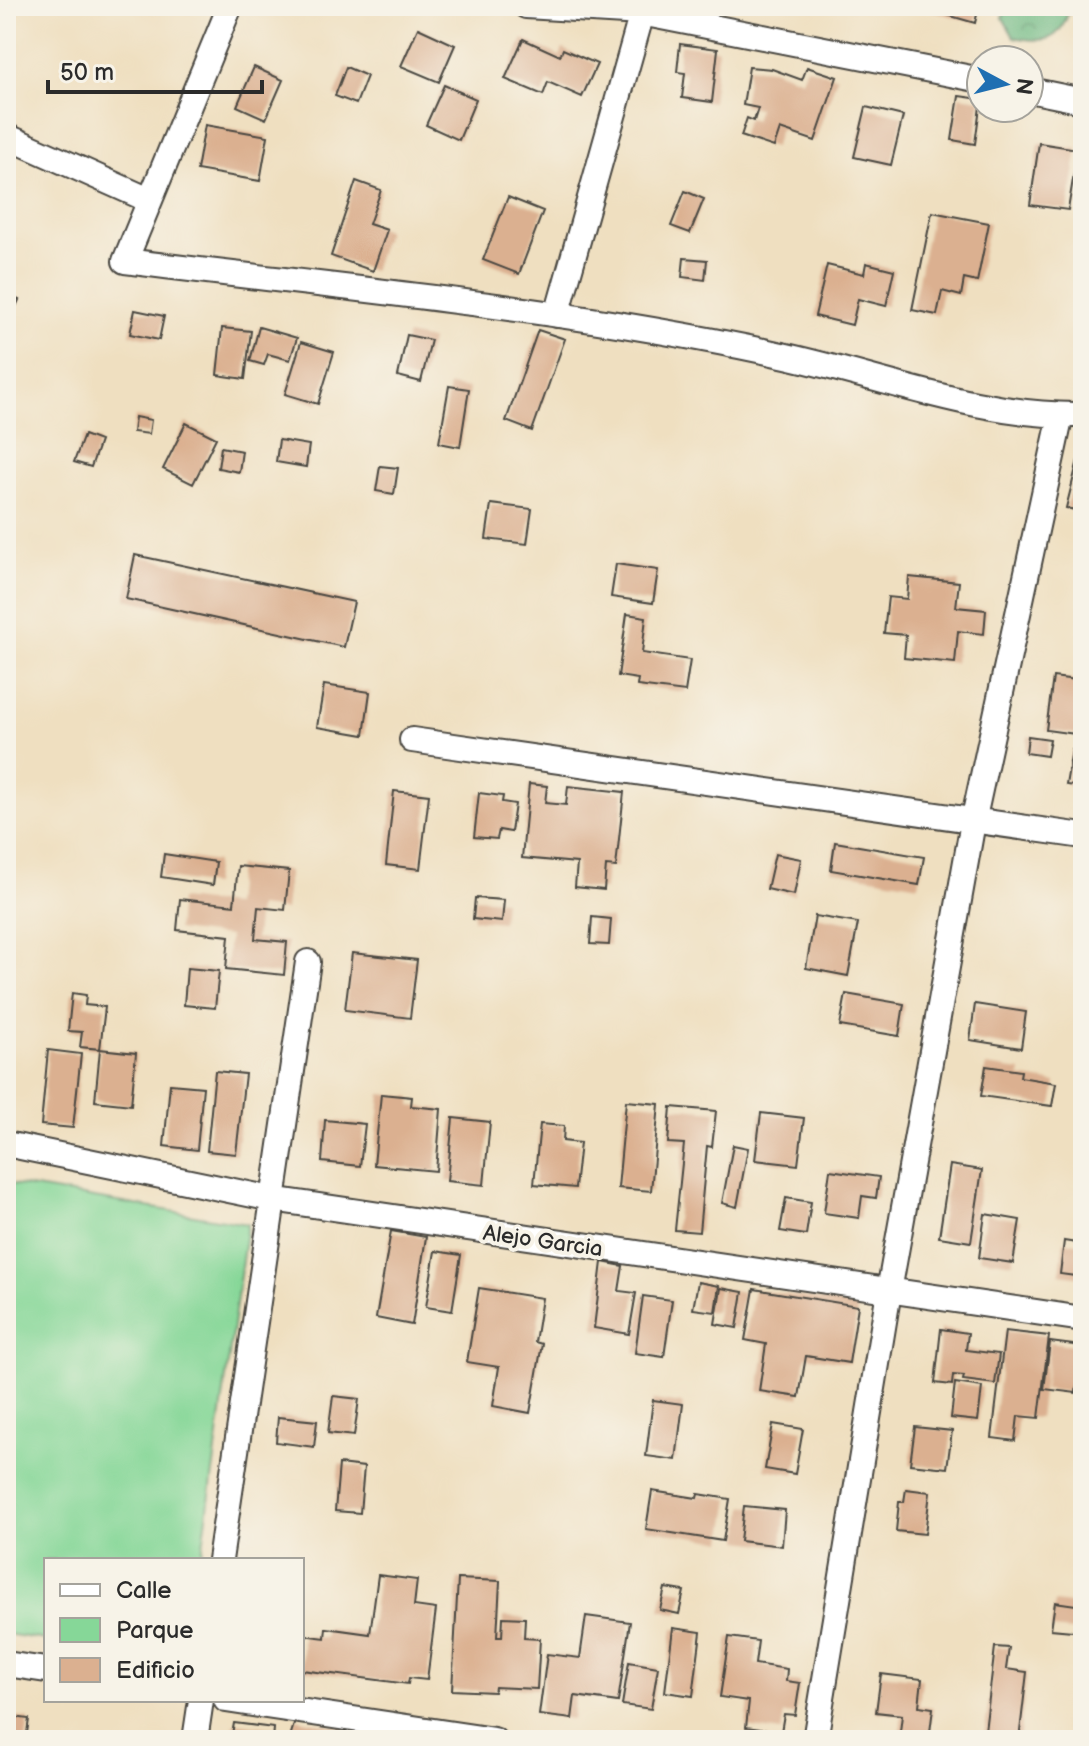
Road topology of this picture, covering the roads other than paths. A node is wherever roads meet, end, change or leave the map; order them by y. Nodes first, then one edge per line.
1 (230, 6) edge
2 (526, 6) edge
3 (643, 10) edge
4 (965, 77) edge
5 (1045, 93) edge
6 (1083, 101) edge
7 (6, 136) edge
8 (149, 200) junction
9 (557, 315) junction
10 (1072, 415) edge
11 (412, 740) dead end
12 (973, 822) junction
13 (1083, 836) edge
14 (308, 962) dead end
15 (6, 1144) edge
16 (272, 1199) junction
17 (889, 1291) junction
18 (1083, 1319) edge
19 (220, 1558) edge
20 (6, 1664) edge
21 (44, 1670) edge
22 (201, 1702) edge
23 (239, 1702) edge
24 (195, 1740) edge
25 (494, 1740) edge
26 (815, 1740) edge

1 - 8 street
2 - 3 street
3 - 4 street
3 - 9 street
5 - 6 street
7 - 8 street
8 - 9 street
9 - 10 street
10 - 12 street
11 - 12 street
12 - 13 street
12 - 17 street
14 - 16 street
15 - 16 street, Alejo Garcia
16 - 17 street, Alejo Garcia
16 - 19 street
17 - 18 street, Alejo Garcia
17 - 26 street
20 - 21 street
22 - 24 street
23 - 25 street

